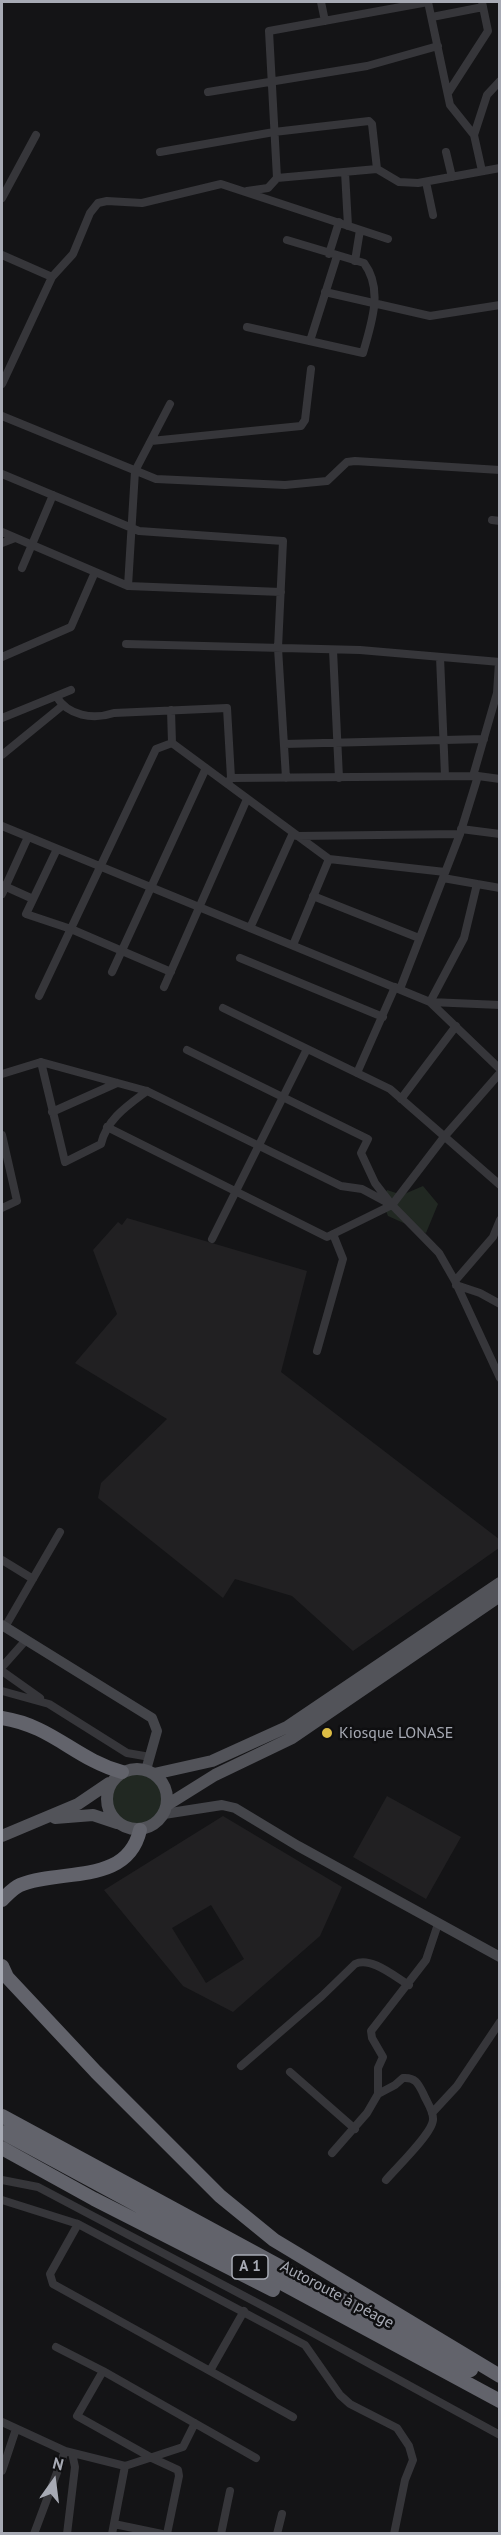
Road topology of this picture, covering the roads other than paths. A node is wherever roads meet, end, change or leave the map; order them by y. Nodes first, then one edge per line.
1 (321, 2) edge
2 (374, 2) edge
3 (482, 4) edge
4 (376, 12) junction
5 (432, 17) junction
6 (325, 21) junction
7 (438, 46) junction
8 (500, 81) edge
9 (271, 82) junction
10 (208, 92) dead end
11 (448, 93) junction
12 (274, 132) junction
13 (36, 135) dead end
14 (474, 135) junction
15 (160, 152) dead end
16 (446, 152) dead end
17 (500, 168) edge
18 (377, 169) junction
19 (482, 171) junction
20 (345, 172) junction
21 (452, 177) junction
22 (277, 178) junction
23 (426, 182) junction
24 (242, 191) junction
25 (2, 198) edge
26 (433, 215) dead end
27 (339, 222) junction
28 (348, 226) junction
29 (360, 230) junction
30 (388, 239) dead end
31 (286, 240) dead end
32 (2, 255) edge
33 (333, 255) junction
34 (355, 261) junction
35 (52, 277) junction
36 (325, 292) junction
37 (376, 304) junction
38 (500, 305) edge
39 (247, 327) dead end
40 (310, 341) junction
41 (310, 369) dead end
42 (4, 370) edge
43 (2, 384) edge
44 (170, 404) dead end
45 (2, 416) edge
46 (151, 441) junction
47 (500, 470) edge
48 (135, 471) junction
49 (2, 474) edge
50 (53, 495) junction
51 (131, 528) junction
52 (2, 532) edge
53 (15, 538) junction
54 (2, 543) edge
55 (32, 545) junction
56 (22, 568) dead end
57 (96, 572) junction
58 (128, 586) junction
59 (281, 592) junction
60 (126, 644) dead end
61 (279, 648) junction
62 (333, 650) junction
63 (2, 657) edge
64 (440, 657) junction
65 (499, 662) edge
66 (72, 690) dead end
67 (56, 696) junction
68 (62, 706) junction
69 (171, 710) junction
70 (2, 718) edge
71 (484, 739) junction
72 (443, 740) junction
73 (337, 742) junction
74 (172, 743) junction
75 (284, 744) junction
76 (2, 755) edge
77 (206, 768) junction
78 (444, 776) junction
79 (476, 776) junction
80 (286, 778) junction
81 (339, 778) junction
82 (500, 779) edge
83 (229, 781) junction
84 (248, 799) junction
85 (2, 826) edge
86 (461, 831) junction
87 (295, 834) junction
88 (500, 834) edge
89 (28, 837) junction
90 (57, 849) junction
91 (329, 859) junction
92 (101, 867) junction
93 (444, 875) junction
94 (477, 884) junction
95 (151, 887) junction
96 (500, 888) edge
97 (3, 889) edge
98 (313, 896) junction
99 (33, 899) junction
100 (199, 907) junction
101 (250, 928) junction
102 (71, 929) junction
103 (419, 938) junction
104 (293, 945) junction
105 (122, 951) junction
106 (240, 958) dead end
107 (112, 972) dead end
108 (171, 972) junction
109 (164, 987) dead end
110 (397, 988) junction
111 (39, 996) dead end
112 (430, 1002) junction
113 (500, 1005) edge
114 (223, 1008) dead end
115 (383, 1017) junction
116 (456, 1026) junction
117 (307, 1049) junction
118 (187, 1050) dead end
119 (41, 1062) junction
120 (500, 1071) edge
121 (357, 1073) junction
122 (2, 1074) edge
123 (117, 1083) junction
124 (147, 1091) junction
125 (283, 1097) junction
126 (401, 1099) junction
127 (52, 1112) junction
128 (107, 1127) junction
129 (2, 1135) edge
130 (444, 1137) junction
131 (259, 1146) junction
132 (500, 1185) edge
133 (236, 1191) junction
134 (392, 1205) junction
135 (2, 1208) edge
136 (500, 1220) edge
137 (333, 1234) junction
138 (212, 1239) dead end
139 (455, 1283) junction
140 (500, 1304) edge
141 (317, 1351) dead end
142 (500, 1378) edge
143 (60, 1532) dead end
144 (2, 1560) edge
145 (33, 1579) junction
146 (500, 1583) edge
147 (500, 1596) edge
148 (3, 1626) edge
149 (26, 1640) junction
150 (2, 1669) edge
151 (2, 1691) edge
152 (49, 1704) junction
153 (2, 1718) edge
154 (150, 1757) junction
155 (150, 1772) junction
156 (118, 1776) junction
157 (165, 1809) junction
158 (45, 1820) junction
159 (118, 1824) junction
160 (140, 1830) junction
161 (2, 1836) edge
162 (2, 1900) edge
163 (438, 1924) junction
164 (500, 1957) edge
165 (2, 1966) edge
166 (409, 1985) junction
167 (500, 2022) edge
168 (241, 2066) dead end
169 (290, 2072) dead end
170 (378, 2094) junction
171 (432, 2113) junction
172 (2, 2116) edge
173 (354, 2129) junction
174 (2, 2132) edge
175 (2, 2148) edge
176 (332, 2153) dead end
177 (2, 2180) edge
178 (386, 2180) dead end
179 (2, 2200) edge
180 (78, 2224) junction
181 (244, 2312) junction
182 (56, 2347) dead end
183 (211, 2369) junction
184 (103, 2371) junction
185 (500, 2376) edge
186 (500, 2385) edge
187 (500, 2402) edge
188 (293, 2417) dead end
189 (2, 2422) edge
190 (195, 2423) junction
191 (16, 2429) junction
192 (500, 2435) edge
193 (68, 2452) junction
194 (152, 2458) junction
195 (256, 2458) dead end
196 (125, 2466) junction
197 (2, 2471) edge
198 (230, 2491) dead end
199 (282, 2514) dead end
200 (114, 2524) junction
201 (34, 2534) edge
202 (67, 2534) edge
203 (112, 2534) edge
204 (162, 2534) edge
205 (167, 2534) edge
206 (221, 2534) edge
207 (277, 2534) edge
208 (394, 2534) edge

1 - 6 street
2 - 4 street
3 - 5 street
3 - 11 street
4 - 5 street
4 - 6 street
5 - 7 street
6 - 9 street
7 - 9 street
7 - 11 street
8 - 14 street
9 - 10 street
9 - 12 street
11 - 14 street
12 - 15 street
12 - 18 street
12 - 22 street
13 - 25 street
14 - 19 street
16 - 21 street
17 - 19 street
18 - 20 street
18 - 23 street
19 - 21 street
20 - 22 street
20 - 28 street
21 - 23 street
22 - 24 street
23 - 26 street
24 - 27 street
24 - 35 street
27 - 28 street
27 - 33 street
28 - 29 street
29 - 30 street
29 - 34 street
31 - 33 street
32 - 35 street
33 - 34 street
33 - 36 street
34 - 37 street
35 - 42 street
36 - 37 street
36 - 40 street
37 - 38 street
37 - 40 street
39 - 40 street
41 - 46 street
42 - 43 street
44 - 46 street
45 - 48 street
46 - 48 street
47 - 48 street
48 - 51 street
49 - 50 street
50 - 51 street
50 - 55 street
51 - 58 street
51 - 59 street
52 - 53 street
53 - 54 street
53 - 55 street
55 - 56 street
55 - 57 street
57 - 58 street
57 - 63 street
58 - 59 street
59 - 61 street
60 - 61 street
61 - 62 street
61 - 75 street
62 - 64 street
62 - 73 street
64 - 65 street
64 - 72 street
65 - 71 street
66 - 67 street
67 - 68 street
67 - 70 street
68 - 69 street
68 - 76 street
69 - 74 street
69 - 83 street
71 - 72 street
71 - 79 street
72 - 73 street
72 - 78 street
73 - 75 street
73 - 81 street
74 - 77 street
74 - 92 street
75 - 80 street
77 - 83 street
77 - 95 street
78 - 79 street
78 - 81 street
79 - 82 street
79 - 86 street
80 - 81 street
80 - 83 street
83 - 84 street
84 - 87 street
84 - 100 street
85 - 89 street
86 - 87 street
86 - 88 street
86 - 93 street
87 - 91 street
87 - 101 street
89 - 90 street
89 - 97 street
90 - 92 street
90 - 99 street
91 - 93 street
91 - 98 street
92 - 95 street
92 - 102 street
93 - 94 street
93 - 103 street
94 - 96 street
94 - 112 street
95 - 100 street
95 - 105 street
97 - 99 street
98 - 103 street
98 - 104 street
99 - 102 street
100 - 101 street
100 - 108 street
101 - 104 street
102 - 105 street
102 - 111 street
103 - 110 street
104 - 110 street
105 - 107 street
105 - 108 street
106 - 115 street
108 - 109 street
110 - 112 street
110 - 115 street
112 - 113 street
112 - 116 street
114 - 117 street
115 - 121 street
116 - 120 street
116 - 126 street
117 - 121 street
117 - 125 street
118 - 125 street
119 - 122 street
119 - 123 street
119 - 127 street
120 - 130 street
121 - 126 street
123 - 124 street
123 - 127 street
124 - 128 street
124 - 131 street
125 - 131 street
125 - 134 street
126 - 130 street
127 - 128 street
128 - 133 street
129 - 135 street
130 - 132 street
130 - 134 street
131 - 133 street
131 - 134 street
133 - 137 street
133 - 138 street
134 - 137 street
134 - 139 street
136 - 139 street
137 - 141 street
139 - 140 street
139 - 142 street
143 - 145 street
144 - 145 street
145 - 148 street
146 - 155 main road
147 - 157 main road
148 - 149 street
149 - 150 street
149 - 154 street
150 - 152 street
151 - 152 street
152 - 154 street
153 - 156 highway
154 - 155 street
155 - 156 main road
155 - 157 main road
156 - 158 main road
156 - 159 main road
157 - 160 main road
157 - 163 street
158 - 159 main road
158 - 161 main road
159 - 160 main road
160 - 162 highway
163 - 164 street
163 - 166 street
165 - 185 highway
166 - 168 street
166 - 170 street
167 - 171 street
169 - 173 street
170 - 171 street
170 - 173 street
171 - 178 street
172 - 186 highway, A 1
173 - 176 street
174 - 187 highway, Autoroute à péage / A 1
175 - 187 highway
177 - 192 street
179 - 180 street
180 - 181 street
180 - 183 street
181 - 183 street
181 - 208 street
182 - 184 street
183 - 188 street
184 - 190 street
184 - 194 street
189 - 191 street
190 - 194 street
190 - 195 street
191 - 193 street
191 - 197 street
193 - 196 street
193 - 201 street
193 - 202 street
194 - 196 street
194 - 205 street
196 - 200 street
198 - 206 street
199 - 207 street
200 - 203 street
200 - 204 street

